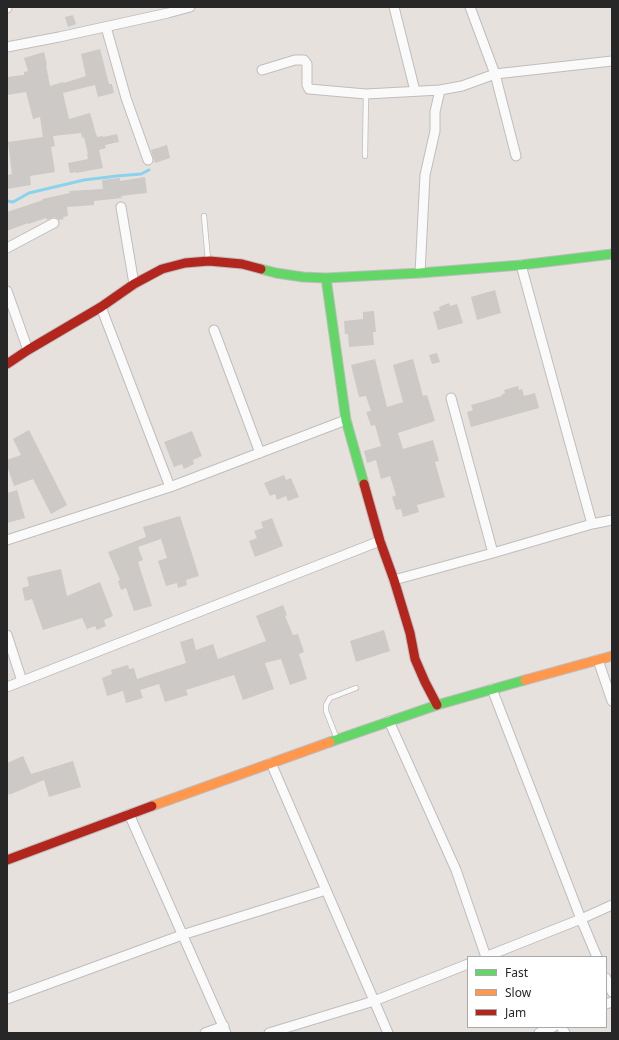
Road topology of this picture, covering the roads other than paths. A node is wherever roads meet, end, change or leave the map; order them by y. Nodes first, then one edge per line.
1 (190, 7) edge
2 (394, 7) edge
3 (470, 7) edge
4 (106, 27) junction
5 (7, 47) edge
6 (612, 60) edge
7 (262, 70) dead end
8 (495, 74) junction
9 (440, 90) junction
10 (414, 91) junction
11 (366, 94) junction
12 (365, 156) dead end
13 (516, 156) dead end
14 (148, 160) dead end
15 (121, 206) dead end
16 (204, 216) dead end
17 (54, 223) dead end
18 (7, 248) edge
19 (612, 254) edge
20 (209, 261) junction
21 (521, 265) junction
22 (420, 273) junction
23 (326, 278) junction
24 (134, 284) junction
25 (7, 291) edge
26 (101, 307) junction
27 (214, 330) dead end
28 (28, 350) junction
29 (7, 364) edge
30 (451, 398) dead end
31 (346, 420) junction
32 (260, 453) junction
33 (170, 487) junction
34 (612, 520) edge
35 (592, 524) junction
36 (7, 540) edge
37 (380, 541) junction
38 (493, 553) junction
39 (394, 580) junction
40 (7, 635) edge
41 (612, 656) edge
42 (598, 660) junction
43 (22, 681) junction
44 (7, 687) edge
45 (356, 688) dead end
46 (492, 689) junction
47 (612, 700) edge
48 (437, 705) junction
49 (389, 721) junction
50 (337, 739) junction
51 (271, 763) junction
52 (129, 814) junction
53 (7, 860) edge
54 (326, 890) junction
55 (612, 904) edge
56 (581, 919) junction
57 (182, 935) junction
58 (486, 956) edge
59 (488, 956) edge
60 (597, 956) edge
61 (467, 964) edge
62 (607, 980) edge
63 (612, 992) edge
64 (7, 999) edge
65 (374, 1001) junction
66 (551, 1028) edge
67 (225, 1030) edge
68 (205, 1033) edge
69 (269, 1033) edge
70 (388, 1033) edge
71 (539, 1033) edge

1 - 4 street
2 - 10 street
3 - 8 street
4 - 5 street
4 - 14 street
6 - 8 street
7 - 11 street
8 - 9 street
8 - 13 street
9 - 10 street
9 - 22 street
10 - 11 street
11 - 12 lane
15 - 24 street
16 - 20 lane
17 - 18 street
19 - 21 street
20 - 23 street
20 - 24 street
21 - 22 street
21 - 35 street
22 - 23 street
23 - 31 street
24 - 26 street
25 - 28 street
26 - 28 street
26 - 33 street
27 - 32 street
28 - 29 street
30 - 38 street
31 - 32 street
31 - 37 street
32 - 33 street
33 - 36 street
34 - 35 street
35 - 38 street
37 - 39 street
37 - 43 street
38 - 39 street
39 - 48 street
40 - 43 street
41 - 42 street
42 - 46 street
42 - 47 street
43 - 44 street
45 - 50 lane
46 - 48 street
46 - 56 street
48 - 49 street
49 - 50 street
49 - 58 street
50 - 51 street
51 - 52 street
51 - 54 street
52 - 53 street
52 - 57 street
54 - 57 street
54 - 65 street
55 - 56 street
56 - 59 street
56 - 60 street
57 - 64 street
57 - 67 street
61 - 65 street
62 - 63 street
65 - 69 street
65 - 70 street
66 - 71 street
67 - 68 street

